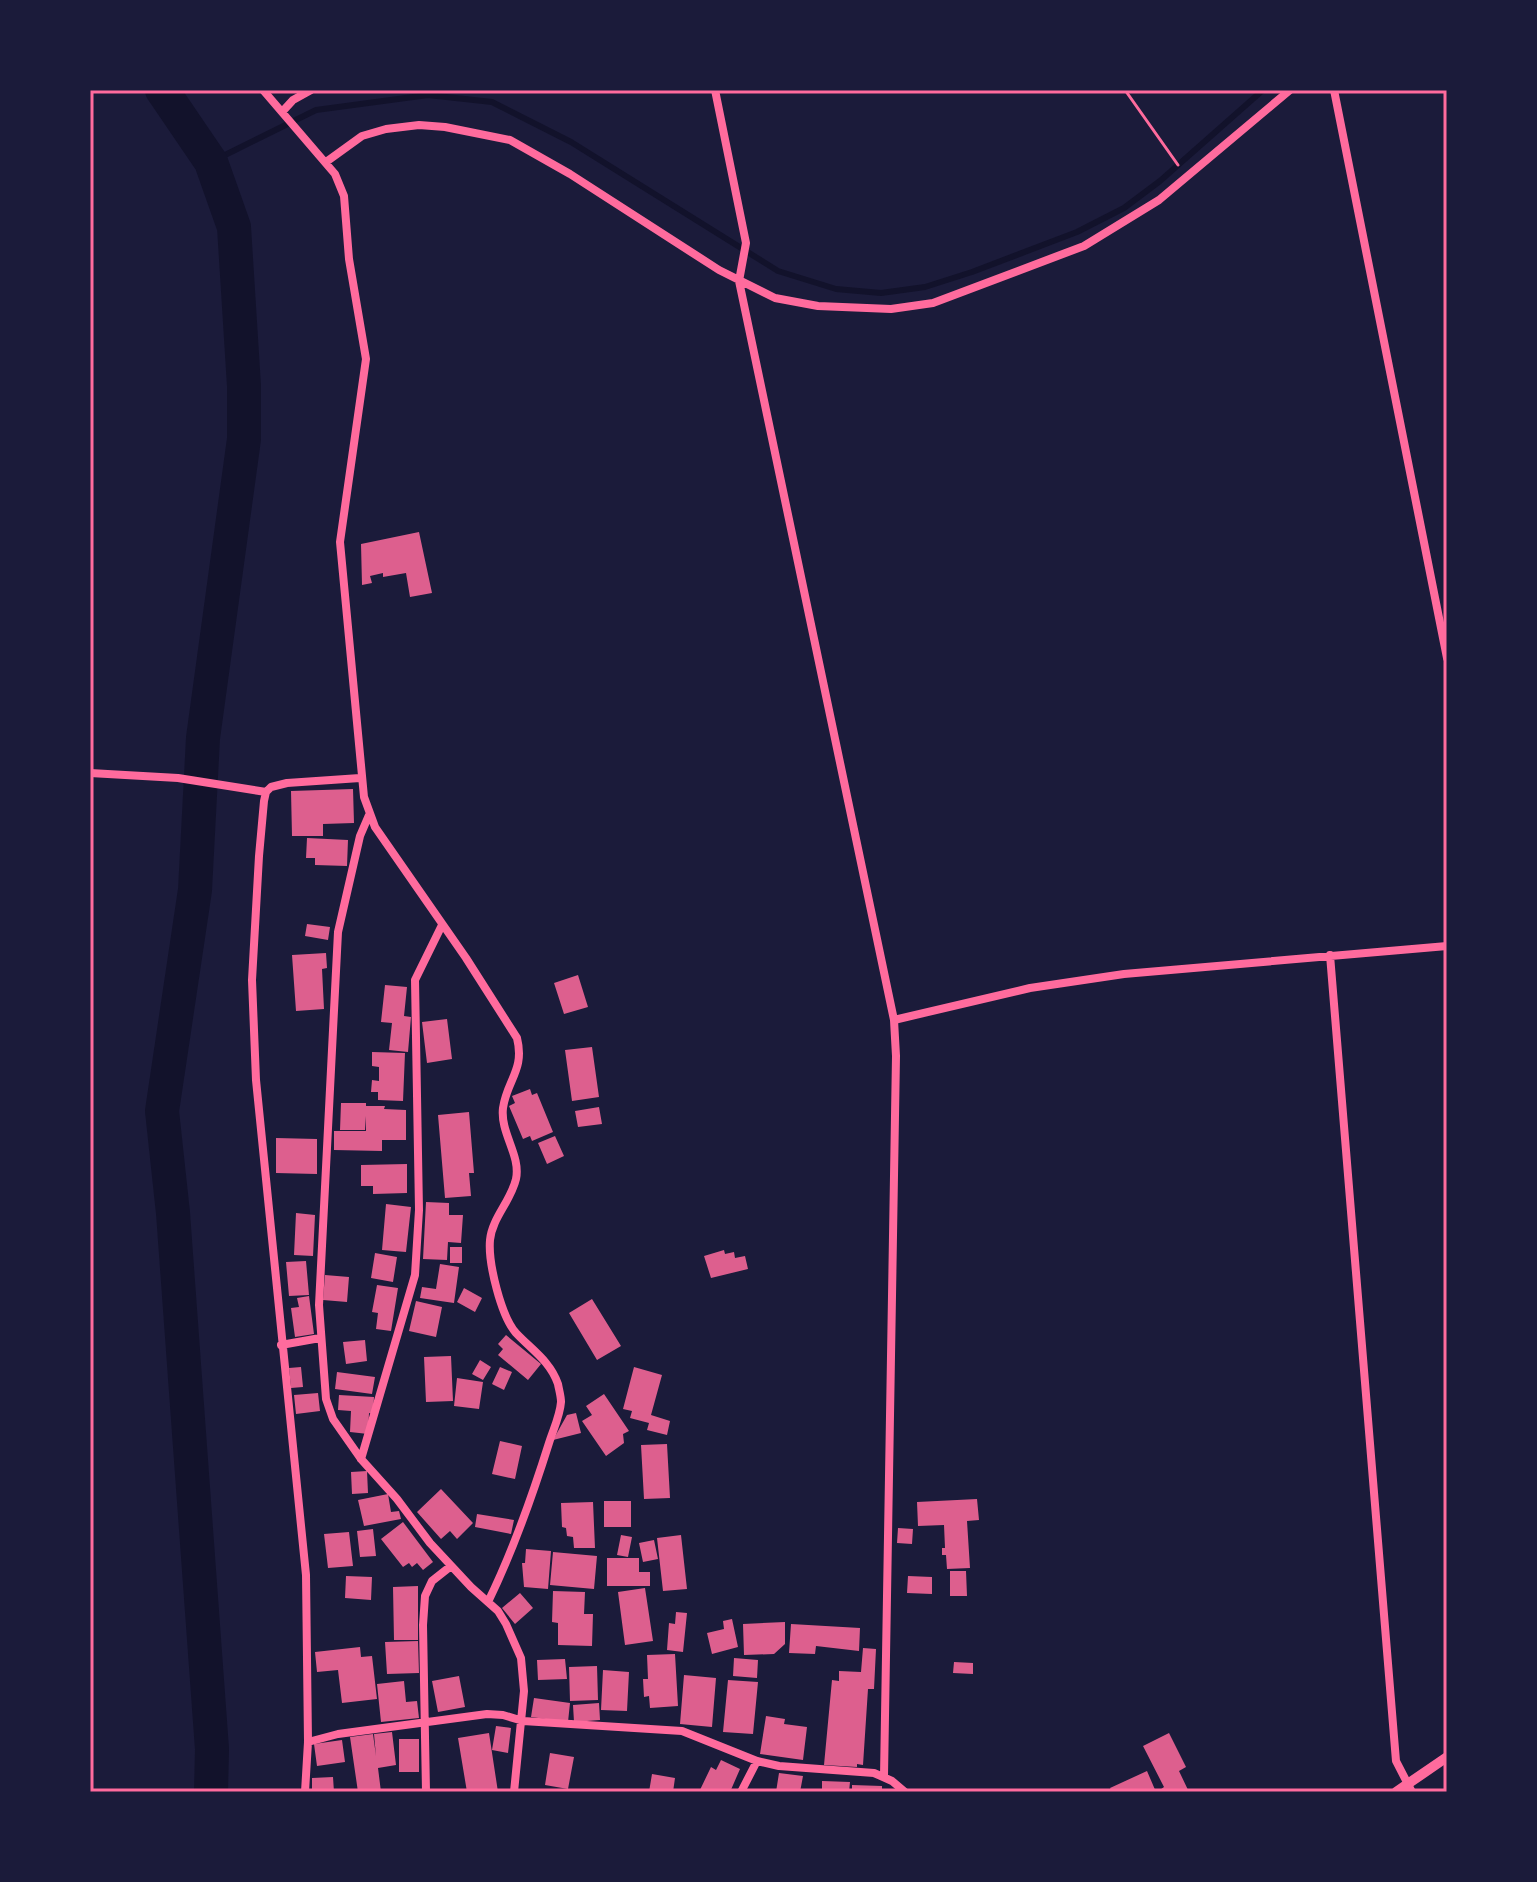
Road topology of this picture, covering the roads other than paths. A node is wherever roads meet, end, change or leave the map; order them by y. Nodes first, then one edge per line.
1 (263, 90) edge
2 (311, 90) edge
3 (715, 90) edge
4 (1290, 90) edge
5 (1334, 90) edge
6 (284, 115) junction
7 (326, 162) junction
8 (739, 281) junction
9 (1447, 658) edge
10 (90, 773) edge
11 (360, 778) junction
12 (266, 792) junction
13 (369, 815) junction
14 (442, 925) junction
15 (1447, 946) edge
16 (1330, 955) junction
17 (894, 1020) junction
18 (320, 1338) junction
19 (281, 1345) junction
20 (361, 1459) junction
21 (451, 1566) junction
22 (488, 1602) junction
23 (523, 1721) junction
24 (425, 1722) junction
25 (308, 1742) junction
26 (1447, 1757) edge
27 (757, 1761) junction
28 (884, 1776) junction
29 (1410, 1788) edge
30 (305, 1792) edge
31 (426, 1792) edge
32 (514, 1792) edge
33 (741, 1792) edge
34 (905, 1792) edge
35 (1396, 1792) edge

1 - 6 street
2 - 6 street
3 - 8 street
4 - 8 street
5 - 9 street
6 - 7 street
7 - 8 street
7 - 11 street
8 - 17 street
10 - 12 street
11 - 12 street
11 - 13 street
12 - 19 street
13 - 14 street
13 - 18 street
14 - 20 street
14 - 22 street
15 - 16 street
16 - 17 street
16 - 29 street
17 - 28 street
18 - 19 street
18 - 20 street
19 - 25 street
20 - 21 street
21 - 22 street
21 - 24 street
22 - 23 street
23 - 24 street
23 - 27 street
23 - 32 street
24 - 25 street
24 - 31 street
25 - 30 street
26 - 29 street
27 - 28 street
27 - 33 street
28 - 34 street
29 - 35 street

